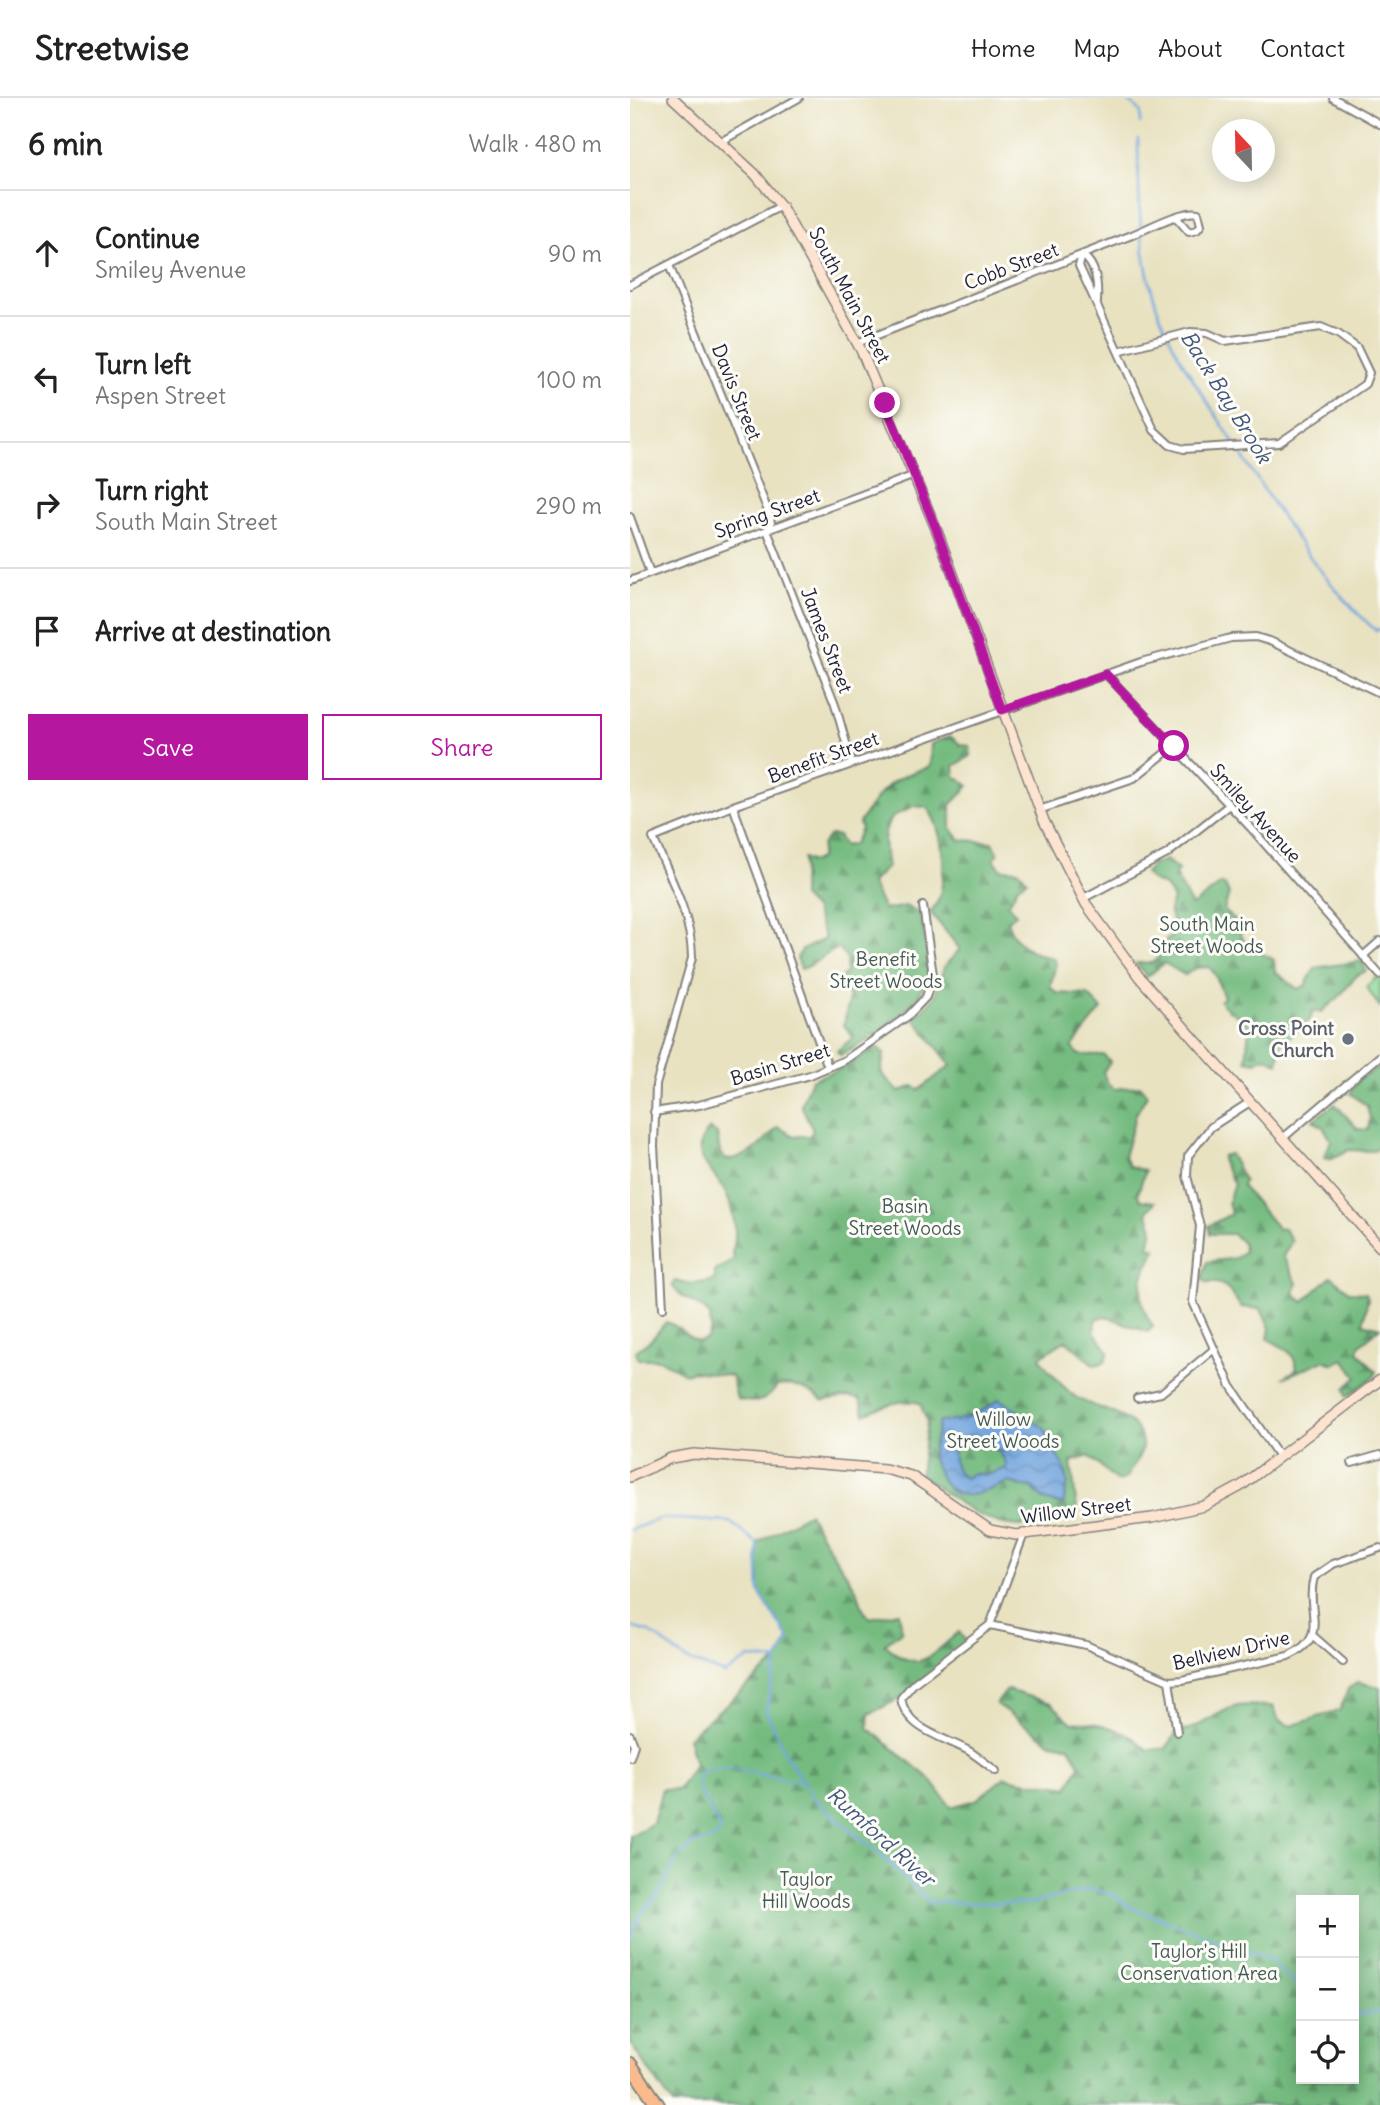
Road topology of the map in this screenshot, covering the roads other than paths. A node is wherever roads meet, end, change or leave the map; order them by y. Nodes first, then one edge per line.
1 (673, 98) edge
2 (799, 98) edge
3 (1333, 98) edge
4 (1380, 124) edge
5 (722, 141) junction
6 (781, 206) junction
7 (1176, 217) dead end
8 (1082, 255) junction
9 (669, 265) junction
10 (630, 285) edge
11 (1097, 302) junction
12 (856, 343) junction
13 (1118, 351) junction
14 (915, 475) junction
15 (630, 517) edge
16 (767, 530) junction
17 (650, 573) junction
18 (630, 581) edge
19 (1106, 674) junction
20 (1380, 692) edge
21 (1002, 710) junction
22 (1174, 746) junction
23 (852, 764) junction
24 (1229, 805) junction
25 (733, 806) junction
26 (1039, 810) junction
27 (1083, 899) junction
28 (923, 906) dead end
29 (1380, 941) edge
30 (1363, 956) junction
31 (1380, 975) edge
32 (1380, 1056) edge
33 (828, 1068) junction
34 (1250, 1102) junction
35 (654, 1112) junction
36 (1283, 1138) junction
37 (1380, 1247) edge
38 (663, 1308) dead end
39 (1213, 1350) junction
40 (1380, 1380) edge
41 (1137, 1398) dead end
42 (1278, 1455) junction
43 (1380, 1455) edge
44 (1352, 1463) dead end
45 (630, 1477) edge
46 (1024, 1534) junction
47 (1380, 1548) edge
48 (990, 1625) junction
49 (1312, 1635) junction
50 (1343, 1662) dead end
51 (1168, 1681) junction
52 (1177, 1732) dead end
53 (630, 1735) edge
54 (630, 1757) edge
55 (996, 1771) dead end
56 (630, 2064) edge
57 (658, 2105) edge

1 - 5 main road, South Main Street
2 - 5 street
3 - 4 street
5 - 6 main road, South Main Street
6 - 9 street
6 - 12 main road, South Main Street
7 - 8 street, Cobb Street
8 - 11 street
8 - 11 street
8 - 12 street, Cobb Street
9 - 10 street
9 - 16 street, Davis Street
11 - 13 street
12 - 14 main road, South Main Street
13 - 13 street
14 - 16 street, Spring Street
14 - 21 main road, South Main Street
15 - 17 street
16 - 17 street, Spring Street
16 - 23 street, James Street
17 - 18 street, Spring Street
19 - 20 street, Benefit Street
19 - 21 street, Benefit Street
19 - 22 street, Smiley Avenue
21 - 23 street, Benefit Street
21 - 26 main road, South Main Street
22 - 24 street, Smiley Avenue
22 - 26 street
23 - 25 street, Benefit Street
24 - 27 street
24 - 30 street, Smiley Avenue
25 - 33 street
25 - 35 street, Benefit Street
26 - 27 main road, South Main Street
27 - 34 main road, South Main Street
28 - 33 street, Basin Street
29 - 30 street
30 - 31 street, Smiley Avenue
32 - 36 street
33 - 35 street, Basin Street
34 - 36 main road, South Main Street
34 - 39 street
35 - 38 street
36 - 37 main road, South Main Street
39 - 41 street
39 - 42 street
40 - 42 main road, Willow Street
42 - 46 main road, Willow Street
43 - 44 street
45 - 46 main road, Willow Street
46 - 48 street
47 - 49 street
48 - 51 street, Bellview Drive
48 - 55 street
49 - 50 street
49 - 51 street, Bellview Drive
51 - 52 street
53 - 54 street
56 - 57 highway

